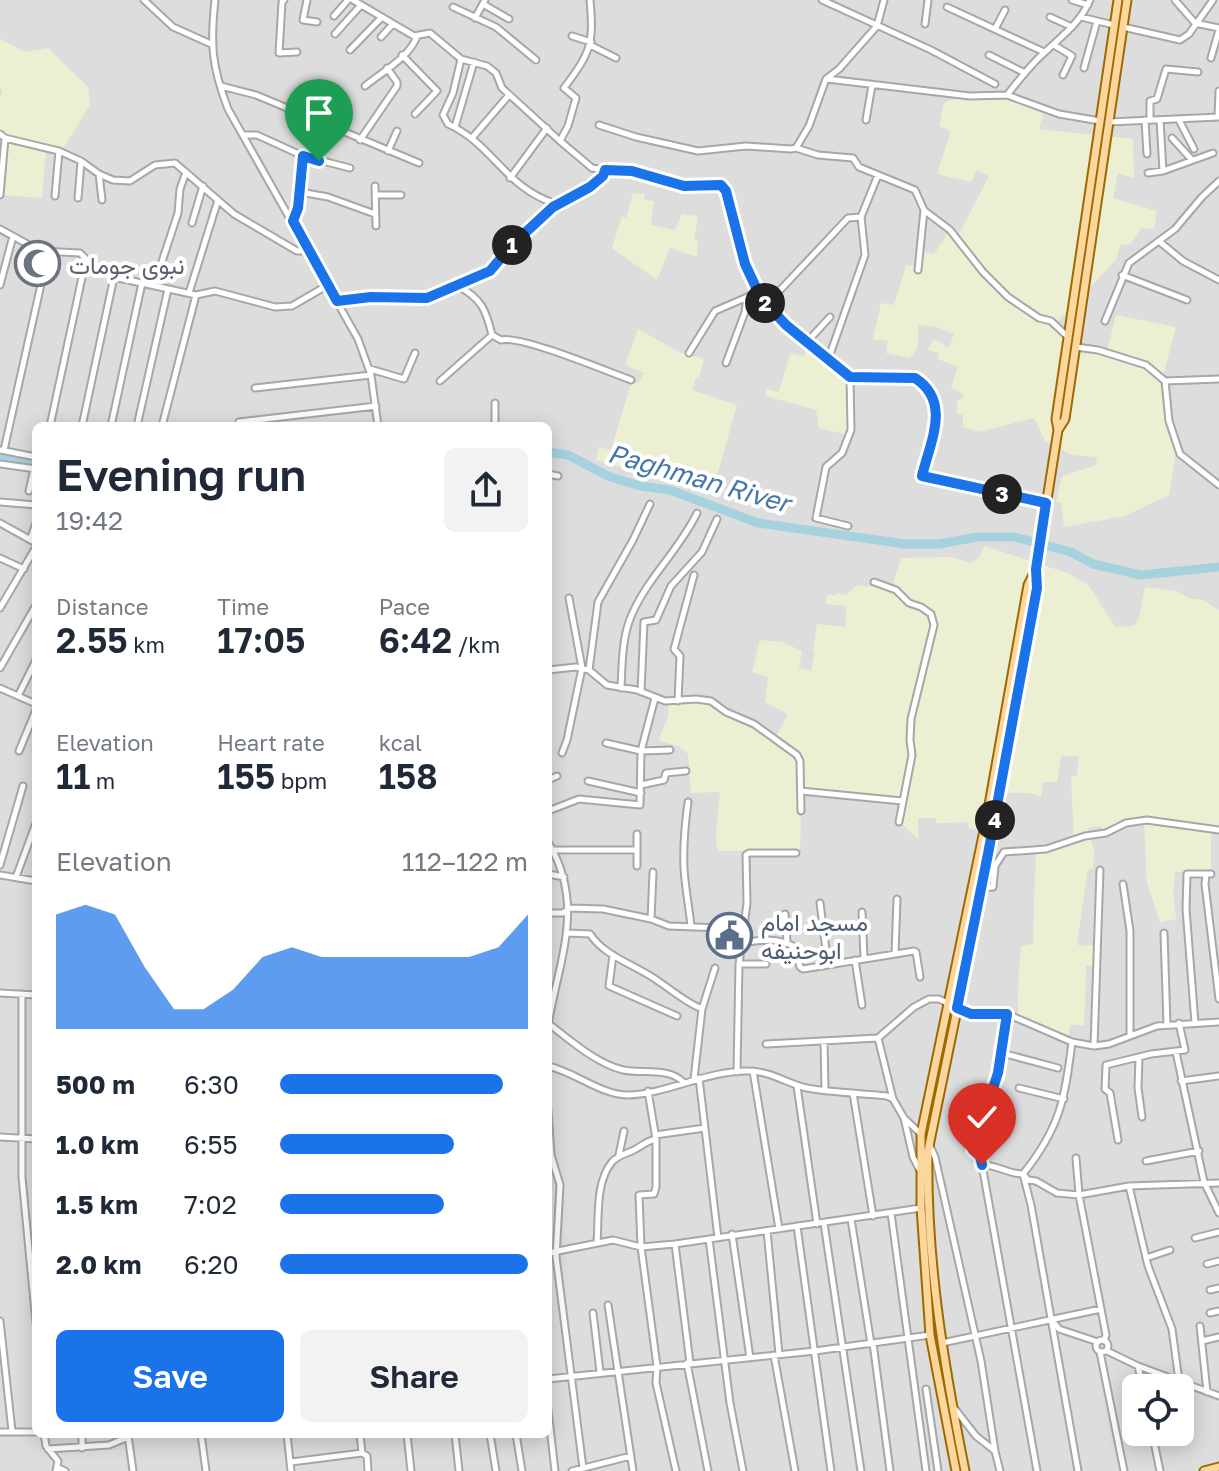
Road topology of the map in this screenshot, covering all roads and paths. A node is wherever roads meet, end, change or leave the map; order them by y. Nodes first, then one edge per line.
1 (144, 0) edge
2 (215, 0) edge
3 (307, 0) edge
4 (350, 0) edge
5 (590, 0) edge
6 (822, 0) edge
7 (884, 0) edge
8 (928, 0) edge
9 (1072, 0) edge
10 (1118, 0) edge
11 (1127, 0) edge
12 (1175, 0) edge
13 (1213, 0) edge
14 (281, 1) edge
15 (484, 2) edge
16 (1089, 2) edge
17 (361, 5) junction
18 (453, 7) dead end
19 (947, 7) dead end
20 (1005, 10) dead end
21 (334, 16) dead end
22 (382, 17) junction
23 (1050, 17) dead end
24 (1081, 17) junction
25 (475, 18) junction
26 (509, 19) dead end
27 (1097, 21) junction
28 (317, 22) dead end
29 (1195, 23) junction
30 (393, 24) junction
31 (925, 24) dead end
32 (877, 26) junction
33 (1119, 26) junction
34 (1072, 27) junction
35 (995, 29) junction
36 (1219, 29) edge
37 (335, 34) dead end
38 (417, 36) junction
39 (572, 36) dead end
40 (381, 37) dead end
41 (211, 44) junction
42 (590, 44) junction
43 (1054, 45) junction
44 (350, 50) dead end
45 (297, 52) dead end
46 (1044, 52) junction
47 (402, 55) junction
48 (989, 55) dead end
49 (616, 58) dead end
50 (1211, 58) dead end
51 (461, 59) junction
52 (536, 60) dead end
53 (474, 62) junction
54 (387, 68) junction
55 (1084, 68) dead end
56 (1198, 72) dead end
57 (1025, 73) junction
58 (1063, 75) dead end
59 (826, 79) junction
60 (995, 84) dead end
61 (872, 85) junction
62 (220, 86) junction
63 (365, 86) dead end
64 (1219, 91) edge
65 (509, 95) junction
66 (1007, 95) junction
67 (415, 114) dead end
68 (1218, 117) edge
69 (866, 120) dead end
70 (1148, 120) junction
71 (1160, 120) junction
72 (1179, 120) junction
73 (1105, 121) junction
74 (599, 125) dead end
75 (455, 127) junction
76 (547, 128) junction
77 (397, 131) dead end
78 (243, 135) junction
79 (3, 136) edge
80 (472, 138) junction
81 (1172, 138) dead end
82 (360, 141) junction
83 (560, 141) junction
84 (1101, 146) junction
85 (796, 148) junction
86 (1194, 149) dead end
87 (59, 151) junction
88 (388, 151) junction
89 (1213, 153) dead end
90 (1147, 154) dead end
91 (303, 156) junction
92 (1192, 160) junction
93 (81, 161) junction
94 (419, 163) dead end
95 (350, 168) dead end
96 (605, 170) junction
97 (186, 171) junction
98 (1163, 171) junction
99 (1148, 173) dead end
100 (99, 174) junction
101 (878, 175) junction
102 (510, 178) junction
103 (1219, 181) edge
104 (203, 186) junction
105 (375, 186) dead end
106 (300, 192) junction
107 (0, 195) edge
108 (375, 195) junction
109 (401, 195) dead end
110 (55, 196) dead end
111 (78, 198) dead end
112 (102, 200) dead end
113 (218, 200) junction
114 (557, 205) junction
115 (924, 210) junction
116 (375, 214) junction
117 (861, 217) junction
118 (293, 221) junction
119 (192, 223) dead end
120 (376, 226) dead end
121 (0, 229) edge
122 (13, 236) junction
123 (1160, 242) junction
124 (308, 251) junction
125 (48, 253) junction
126 (86, 258) junction
127 (918, 270) dead end
128 (1122, 275) junction
129 (114, 277) junction
130 (1219, 280) edge
131 (142, 283) junction
132 (0, 285) edge
133 (328, 285) junction
134 (457, 285) junction
135 (154, 286) junction
136 (168, 289) junction
137 (759, 292) junction
138 (192, 294) junction
139 (747, 297) junction
140 (1187, 300) dead end
141 (337, 301) junction
142 (767, 304) junction
143 (830, 317) dead end
144 (1105, 321) dead end
145 (492, 335) junction
146 (1068, 337) junction
147 (806, 343) junction
148 (1076, 347) junction
149 (415, 353) dead end
150 (689, 353) dead end
151 (828, 360) junction
152 (726, 363) dead end
153 (370, 372) junction
154 (850, 377) junction
155 (1219, 379) edge
156 (631, 380) dead end
157 (440, 381) dead end
158 (1165, 381) junction
159 (255, 388) dead end
160 (495, 403) dead end
161 (376, 406) junction
162 (51, 422) edge
163 (83, 422) edge
164 (112, 422) edge
165 (138, 422) edge
166 (163, 422) edge
167 (273, 422) edge
168 (378, 422) edge
169 (495, 422) edge
170 (1058, 430) junction
171 (2, 450) edge
172 (32, 456) edge
173 (0, 464) edge
174 (32, 469) edge
175 (552, 475) edge
176 (558, 476) dead end
177 (32, 480) edge
178 (1219, 485) edge
179 (29, 491) dead end
180 (0, 502) edge
181 (1046, 503) junction
182 (650, 504) dead end
183 (32, 505) edge
184 (697, 513) dead end
185 (717, 519) dead end
186 (0, 523) edge
187 (848, 526) dead end
188 (32, 543) edge
189 (32, 549) edge
190 (0, 558) edge
191 (24, 569) junction
192 (1036, 569) junction
193 (694, 575) dead end
194 (874, 582) dead end
195 (569, 598) dead end
196 (0, 608) edge
197 (32, 612) edge
198 (0, 668) edge
199 (32, 668) edge
200 (582, 668) junction
201 (552, 669) edge
202 (589, 670) junction
203 (0, 688) edge
204 (621, 688) junction
205 (641, 692) junction
206 (18, 696) junction
207 (655, 698) junction
208 (678, 701) junction
209 (32, 702) edge
210 (32, 720) edge
211 (606, 743) dead end
212 (670, 750) dead end
213 (19, 751) dead end
214 (641, 751) junction
215 (562, 753) dead end
216 (686, 771) dead end
217 (557, 776) dead end
218 (552, 778) edge
219 (588, 781) dead end
220 (641, 785) junction
221 (23, 786) dead end
222 (801, 791) junction
223 (641, 793) junction
224 (902, 801) junction
225 (688, 802) dead end
226 (552, 809) edge
227 (801, 811) dead end
228 (899, 822) dead end
229 (1219, 830) edge
230 (32, 834) edge
231 (637, 834) dead end
232 (553, 850) joint
233 (636, 850) junction
234 (796, 853) dead end
235 (0, 865) edge
236 (637, 866) dead end
237 (1100, 870) dead end
238 (653, 872) dead end
239 (0, 875) edge
240 (552, 875) edge
241 (16, 877) junction
242 (564, 877) junction
243 (32, 880) edge
244 (1123, 884) dead end
245 (982, 888) junction
246 (897, 899) dead end
247 (820, 903) dead end
248 (569, 908) junction
249 (862, 912) dead end
250 (552, 913) edge
251 (785, 914) dead end
252 (651, 919) junction
253 (691, 926) junction
254 (568, 933) junction
255 (1164, 933) dead end
256 (742, 941) junction
257 (787, 942) junction
258 (895, 954) junction
259 (613, 955) junction
260 (864, 958) junction
261 (855, 960) junction
262 (739, 964) junction
263 (766, 964) dead end
264 (828, 965) junction
265 (715, 968) dead end
266 (920, 977) dead end
267 (0, 993) edge
268 (22, 994) junction
269 (32, 995) edge
270 (1219, 999) edge
271 (947, 1001) junction
272 (862, 1005) dead end
273 (552, 1006) edge
274 (957, 1008) junction
275 (702, 1009) junction
276 (1007, 1014) junction
277 (677, 1016) dead end
278 (1219, 1022) edge
279 (1179, 1023) junction
280 (1195, 1023) junction
281 (1167, 1025) junction
282 (552, 1027) edge
283 (1130, 1035) junction
284 (878, 1038) junction
285 (824, 1041) junction
286 (1072, 1042) junction
287 (766, 1044) dead end
288 (1094, 1046) junction
289 (1176, 1052) junction
290 (1002, 1053) junction
291 (1139, 1057) junction
292 (552, 1067) edge
293 (1058, 1068) dead end
294 (753, 1071) junction
295 (737, 1072) junction
296 (1219, 1076) edge
297 (696, 1079) junction
298 (1181, 1081) junction
299 (683, 1082) junction
300 (797, 1086) junction
301 (1019, 1088) dead end
302 (648, 1091) junction
303 (825, 1091) junction
304 (853, 1093) junction
305 (893, 1099) junction
306 (1064, 1099) junction
307 (1142, 1117) dead end
308 (904, 1118) junction
309 (705, 1128) junction
310 (624, 1131) dead end
311 (921, 1134) junction
312 (0, 1137) edge
313 (656, 1137) junction
314 (22, 1139) junction
315 (32, 1139) edge
316 (1118, 1140) dead end
317 (926, 1148) junction
318 (1199, 1151) junction
319 (619, 1155) junction
320 (552, 1158) edge
321 (1076, 1158) dead end
322 (1146, 1161) dead end
323 (982, 1165) junction
324 (920, 1170) junction
325 (1023, 1174) junction
326 (1204, 1182) junction
327 (1219, 1183) edge
328 (1129, 1186) junction
329 (1079, 1195) junction
330 (921, 1208) junction
331 (891, 1213) junction
332 (1219, 1213) edge
333 (873, 1216) junction
334 (851, 1219) junction
335 (821, 1223) junction
336 (797, 1226) junction
337 (779, 1229) junction
338 (767, 1231) junction
339 (1219, 1232) edge
340 (732, 1234) junction
341 (718, 1238) junction
342 (1195, 1238) dead end
343 (709, 1239) junction
344 (597, 1243) junction
345 (675, 1244) junction
346 (641, 1247) junction
347 (1170, 1250) dead end
348 (552, 1252) edge
349 (556, 1252) junction
350 (1146, 1258) junction
351 (1219, 1261) edge
352 (1207, 1264) dead end
353 (32, 1281) edge
354 (1219, 1288) edge
355 (1210, 1290) dead end
356 (608, 1305) dead end
357 (1101, 1309) junction
358 (1219, 1311) edge
359 (593, 1313) dead end
360 (1210, 1313) dead end
361 (1052, 1319) junction
362 (0, 1321) edge
363 (1200, 1326) dead end
364 (1012, 1329) junction
365 (930, 1335) junction
366 (976, 1336) junction
367 (1219, 1337) edge
368 (910, 1338) junction
369 (1101, 1341) junction
370 (1202, 1341) junction
371 (872, 1343) junction
372 (941, 1343) junction
373 (845, 1346) junction
374 (815, 1351) junction
375 (1103, 1351) junction
376 (776, 1355) junction
377 (750, 1358) junction
378 (723, 1360) junction
379 (689, 1363) junction
380 (657, 1366) junction
381 (1138, 1366) junction
382 (618, 1370) junction
383 (600, 1372) junction
384 (1140, 1374) edge
385 (1160, 1374) edge
386 (1178, 1374) edge
387 (571, 1376) junction
388 (552, 1378) edge
389 (2, 1379) edge
390 (1194, 1387) edge
391 (926, 1389) dead end
392 (1207, 1392) junction
393 (1219, 1396) edge
394 (952, 1405) junction
395 (12, 1431) junction
396 (0, 1432) edge
397 (32, 1432) edge
398 (45, 1438) edge
399 (82, 1438) edge
400 (122, 1438) edge
401 (128, 1438) edge
402 (202, 1438) edge
403 (288, 1438) edge
404 (360, 1438) edge
405 (407, 1438) edge
406 (455, 1438) edge
407 (491, 1438) edge
408 (517, 1438) edge
409 (551, 1438) edge
410 (1155, 1446) edge
411 (82, 1448) junction
412 (48, 1449) junction
413 (995, 1451) junction
414 (362, 1453) junction
415 (631, 1456) junction
416 (291, 1462) junction
417 (1219, 1467) edge
418 (583, 1468) junction
419 (56, 1469) edge
420 (65, 1471) edge
421 (133, 1471) edge
422 (206, 1471) edge
423 (291, 1471) edge
424 (368, 1471) edge
425 (411, 1471) edge
426 (459, 1471) edge
427 (496, 1471) edge
428 (522, 1471) edge
429 (555, 1471) edge
430 (572, 1471) edge
431 (633, 1471) edge
432 (676, 1471) edge
433 (708, 1471) edge
434 (743, 1471) edge
435 (795, 1471) edge
436 (831, 1471) edge
437 (861, 1471) edge
438 (890, 1471) edge
439 (926, 1471) edge
440 (938, 1471) edge
441 (956, 1471) edge
442 (965, 1471) edge
443 (1000, 1471) edge
444 (1037, 1471) edge
445 (1078, 1471) edge
446 (1124, 1471) edge
447 (1160, 1471) edge
448 (1204, 1471) edge

1 - 41 street
2 - 41 street
3 - 28 street
4 - 17 street
4 - 21 street
5 - 42 street
6 - 32 street
7 - 32 street
8 - 31 street
9 - 16 street
10 - 33 main road
11 - 33 main road
12 - 29 street
13 - 29 street
14 - 45 street
15 - 25 street
15 - 26 street
16 - 24 street
17 - 22 street
17 - 37 street
18 - 25 street
19 - 35 street
20 - 35 street
22 - 30 street
22 - 44 street
23 - 34 street
24 - 27 street
24 - 34 street
25 - 52 street
27 - 33 street
27 - 55 street
29 - 33 street
29 - 36 street
30 - 38 street
30 - 40 street
32 - 59 street
32 - 60 street
33 - 73 main road
34 - 43 street
35 - 46 street
36 - 50 street
38 - 47 street
38 - 51 street
39 - 42 street
41 - 62 street
42 - 49 street
42 - 83 street
43 - 46 street
43 - 58 street
46 - 57 street
47 - 54 street
47 - 67 street
48 - 57 street
51 - 53 street
51 - 75 street
53 - 65 street
53 - 75 street
54 - 63 street
54 - 82 street
56 - 70 street
57 - 66 street
59 - 61 street
59 - 85 street
61 - 66 street
61 - 69 street
62 - 78 street
62 - 82 street
64 - 68 street
65 - 76 street
65 - 80 street
66 - 73 street
68 - 72 street
70 - 71 street
70 - 73 street
70 - 90 street
71 - 72 street
71 - 98 street
72 - 86 street
73 - 84 main road
74 - 85 street
75 - 80 street
76 - 83 street
76 - 102 street
77 - 88 street
78 - 91 street
78 - 118 street
79 - 87 street
79 - 107 street
80 - 102 street
81 - 92 street
82 - 88 street
83 - 96 street
84 - 146 main road
84 - 148 main road
85 - 101 street
87 - 93 street
87 - 110 street
88 - 94 street
89 - 92 street
91 - 95 street
91 - 106 street
92 - 98 street
93 - 100 street
93 - 111 street
96 - 114 street
96 - 137 street
97 - 100 street
97 - 104 street
97 - 135 street
98 - 99 street
100 - 112 street
101 - 115 street
101 - 117 street
102 - 114 street
103 - 123 street
104 - 113 street
104 - 119 street
105 - 108 street
106 - 116 street
106 - 118 street
108 - 109 street
108 - 116 street
113 - 124 street
113 - 138 street
114 - 134 street
115 - 127 street
115 - 146 street
116 - 120 street
117 - 142 street
117 - 151 street
118 - 124 street
121 - 122 street
122 - 125 street
122 - 132 street
123 - 128 street
123 - 130 street
124 - 133 street
125 - 126 street
125 - 171 street
126 - 129 street
126 - 162 street
128 - 140 street
128 - 144 street
129 - 131 street
129 - 163 street
131 - 135 street
131 - 164 street
133 - 138 street
133 - 141 street
134 - 141 street
134 - 145 street
135 - 136 street
136 - 138 street
136 - 165 street
137 - 139 street
137 - 142 street
138 - 166 street
139 - 150 street
139 - 152 street
141 - 153 street
142 - 147 street
143 - 147 street
145 - 156 street
145 - 157 street
146 - 170 main road
147 - 151 street
148 - 158 street
148 - 170 main road
149 - 153 street
151 - 154 street
153 - 159 street
153 - 161 street
154 - 181 street
154 - 187 street
155 - 158 street
158 - 178 street
160 - 169 street
161 - 167 street
161 - 168 street
170 - 181 main road
171 - 172 street
173 - 174 street
175 - 176 street
177 - 179 street
180 - 183 street
181 - 192 main road
182 - 202 street
184 - 204 street
185 - 205 street
186 - 188 street
189 - 191 street
190 - 191 street
191 - 196 street
192 - 245 main road
192 - 271 main road
193 - 208 street
194 - 224 street
195 - 200 street
197 - 198 street
199 - 206 street
200 - 201 street
200 - 202 street
200 - 215 street
202 - 204 street
203 - 206 street
204 - 205 street
205 - 207 street
206 - 209 street
207 - 208 street
207 - 214 street
208 - 222 street
210 - 213 street
211 - 214 street
212 - 214 street
214 - 220 street
216 - 220 street
217 - 218 street
219 - 223 street
220 - 223 street
221 - 235 street
222 - 224 street
222 - 227 street
223 - 226 street
224 - 228 street
225 - 253 street
229 - 245 street
230 - 241 street
231 - 233 street
232 - 233 street
232 - 242 street
233 - 236 street
234 - 256 street
237 - 288 street
238 - 252 street
239 - 241 street
240 - 242 street
241 - 243 street
242 - 248 street
244 - 283 street
245 - 274 main road
246 - 258 street
247 - 264 street
248 - 250 street
248 - 252 street
248 - 254 street
249 - 260 street
251 - 257 street
252 - 253 street
253 - 256 street
254 - 259 street
254 - 273 street
255 - 281 street
256 - 257 street
256 - 262 street
257 - 264 street
258 - 260 street
258 - 266 street
259 - 275 street
259 - 277 street
260 - 261 street
261 - 264 street
261 - 272 street
262 - 263 street
262 - 295 street
265 - 275 street
267 - 268 street
268 - 269 street
268 - 314 street
270 - 280 street
271 - 274 street
271 - 284 street
271 - 311 main road
274 - 276 street
274 - 317 main road
275 - 297 street
276 - 286 street
276 - 290 street
278 - 280 street
279 - 280 street
279 - 281 street
279 - 289 street
281 - 283 street
282 - 299 street
283 - 288 street
284 - 285 street
284 - 305 street
285 - 287 street
285 - 303 street
286 - 288 street
286 - 306 street
289 - 291 street
289 - 298 street
290 - 293 street
290 - 323 street
291 - 307 street
291 - 316 street
292 - 302 street
294 - 295 street
294 - 300 street
294 - 337 street
295 - 297 street
296 - 298 street
297 - 299 street
297 - 309 street
298 - 318 street
299 - 302 street
300 - 303 street
300 - 335 street
301 - 306 street
302 - 313 street
303 - 304 street
304 - 305 street
304 - 333 street
305 - 308 street
306 - 325 street
308 - 311 street
308 - 324 street
309 - 313 street
309 - 341 street
310 - 319 street
311 - 317 main road
312 - 314 street
313 - 319 street
313 - 346 street
314 - 315 street
314 - 353 street
317 - 324 main road
317 - 366 street
317 - 372 main road
318 - 322 street
318 - 326 street
319 - 344 street
320 - 349 street
321 - 329 street
323 - 325 street
323 - 364 street
324 - 330 main road
325 - 329 street
325 - 361 street
326 - 327 street
326 - 328 street
326 - 332 street
328 - 329 street
328 - 350 street
329 - 357 street
330 - 331 street
330 - 365 main road
331 - 333 street
331 - 368 street
333 - 334 street
334 - 335 street
334 - 371 street
335 - 336 street
335 - 373 street
336 - 337 street
336 - 374 street
337 - 338 street
338 - 340 street
338 - 376 street
339 - 342 street
340 - 341 street
340 - 377 street
341 - 343 street
343 - 345 street
343 - 378 street
344 - 346 street
344 - 349 street
345 - 346 street
345 - 379 street
346 - 380 street
347 - 350 street
348 - 349 street
349 - 387 street
350 - 386 street
351 - 352 street
354 - 355 street
356 - 382 street
357 - 361 street
357 - 369 street
358 - 360 street
359 - 383 street
361 - 364 street
361 - 369 street
361 - 445 street
362 - 389 street
363 - 370 street
364 - 366 street
364 - 444 street
365 - 368 street
365 - 441 main road
366 - 372 street
366 - 413 street
367 - 370 street
368 - 371 street
368 - 439 street
369 - 375 street
369 - 375 street
370 - 392 street
371 - 373 street
371 - 438 street
372 - 394 main road
373 - 374 street
373 - 437 street
374 - 376 street
374 - 436 street
375 - 381 street
375 - 446 street
376 - 377 street
376 - 435 street
377 - 378 street
378 - 379 street
378 - 434 street
379 - 380 street
379 - 433 street
380 - 382 street
380 - 432 street
381 - 384 street
381 - 385 street
382 - 383 street
382 - 415 street
383 - 387 street
387 - 388 street
387 - 418 street
389 - 395 street
390 - 392 street
391 - 440 street
392 - 393 street
394 - 413 street
394 - 442 main road
395 - 396 street
395 - 397 street
398 - 412 street
399 - 411 street
400 - 411 street
401 - 421 street
402 - 422 street
403 - 416 street
404 - 414 street
405 - 425 street
406 - 426 street
407 - 427 street
408 - 428 street
409 - 429 street
410 - 447 street
411 - 412 street
412 - 419 street
413 - 443 street
414 - 416 street
414 - 424 street
415 - 418 street
415 - 431 street
416 - 423 street
417 - 448 main road
418 - 430 street
419 - 420 street

